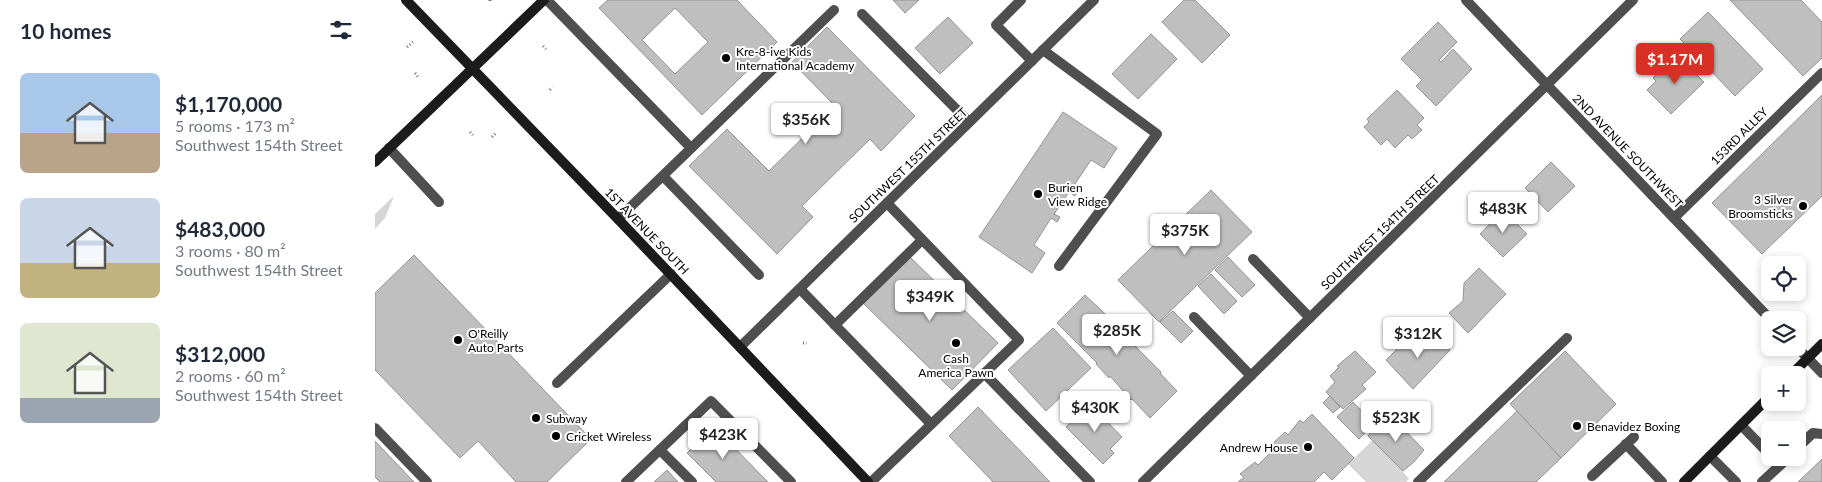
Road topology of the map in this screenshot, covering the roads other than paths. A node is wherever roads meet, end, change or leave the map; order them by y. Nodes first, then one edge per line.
1 (406, 0) edge
2 (545, 0) edge
3 (1021, 0) edge
4 (1093, 0) edge
5 (1466, 0) edge
6 (1633, 0) edge
7 (834, 10) dead end
8 (862, 14) dead end
9 (1043, 50) junction
10 (1032, 60) junction
11 (473, 69) junction
12 (1822, 72) edge
13 (1548, 86) junction
14 (969, 122) junction
15 (389, 148) junction
16 (691, 148) junction
17 (375, 162) edge
18 (663, 176) junction
19 (439, 202) dead end
20 (887, 203) junction
21 (1674, 218) junction
22 (618, 219) junction
23 (922, 240) junction
24 (1253, 258) dead end
25 (1059, 266) dead end
26 (671, 274) junction
27 (759, 275) dead end
28 (800, 289) junction
29 (1762, 311) edge
30 (1194, 317) dead end
31 (1310, 318) junction
32 (835, 325) junction
33 (1567, 338) dead end
34 (1822, 344) edge
35 (740, 347) junction
36 (1808, 358) junction
37 (1800, 366) edge
38 (984, 373) junction
39 (1822, 373) edge
40 (1251, 376) junction
41 (557, 383) dead end
42 (1761, 405) edge
43 (931, 424) junction
44 (1741, 425) junction
45 (375, 428) edge
46 (1822, 434) edge
47 (1806, 440) edge
48 (1761, 443) edge
49 (660, 450) junction
50 (1710, 456) junction
51 (1773, 466) edge
52 (1593, 476) dead end
53 (427, 482) edge
54 (627, 482) edge
55 (692, 482) edge
56 (791, 482) edge
57 (870, 482) edge
58 (1090, 482) edge
59 (1143, 482) edge
60 (1419, 482) edge
61 (1662, 482) edge
62 (1684, 482) edge
63 (1736, 482) edge
64 (1762, 482) edge

1 - 11 main road, 1ST AVENUE SOUTH
2 - 11 main road
2 - 16 street
3 - 10 street
4 - 9 street, SOUTHWEST 155TH STREET
5 - 13 street, 2ND AVENUE SOUTHWEST
6 - 13 street, SOUTHWEST 154TH STREET
7 - 16 street
8 - 14 street
9 - 10 street, SOUTHWEST 155TH STREET
9 - 25 street
10 - 14 street, SOUTHWEST 155TH STREET
11 - 15 main road
11 - 22 main road, 1ST AVENUE SOUTH
12 - 21 street, 153RD ALLEY
13 - 21 street, 2ND AVENUE SOUTHWEST
13 - 31 street, SOUTHWEST 154TH STREET
14 - 20 street, SOUTHWEST 155TH STREET
15 - 17 main road
15 - 19 street
16 - 18 street
18 - 22 street
18 - 27 street
20 - 23 street
20 - 28 street, SOUTHWEST 155TH STREET
21 - 29 street, 2ND AVENUE SOUTHWEST
22 - 26 main road, 1ST AVENUE SOUTH
23 - 32 street
23 - 38 street
24 - 31 street
26 - 35 main road, 1ST AVENUE SOUTH
26 - 41 street
28 - 32 street
28 - 35 street, SOUTHWEST 155TH STREET
30 - 40 street
31 - 40 street, SOUTHWEST 154TH STREET
32 - 43 street
33 - 60 street
34 - 36 main road
35 - 57 main road, 1ST AVENUE SOUTH
36 - 37 main road
36 - 39 street
38 - 43 street
38 - 58 street
40 - 59 street, SOUTHWEST 154TH STREET
42 - 44 main road
43 - 57 street
44 - 48 street
44 - 50 main road
45 - 53 street
46 - 47 street
49 - 54 street
49 - 55 street
49 - 56 street
50 - 62 main road
50 - 63 street
51 - 64 street
52 - 61 street

